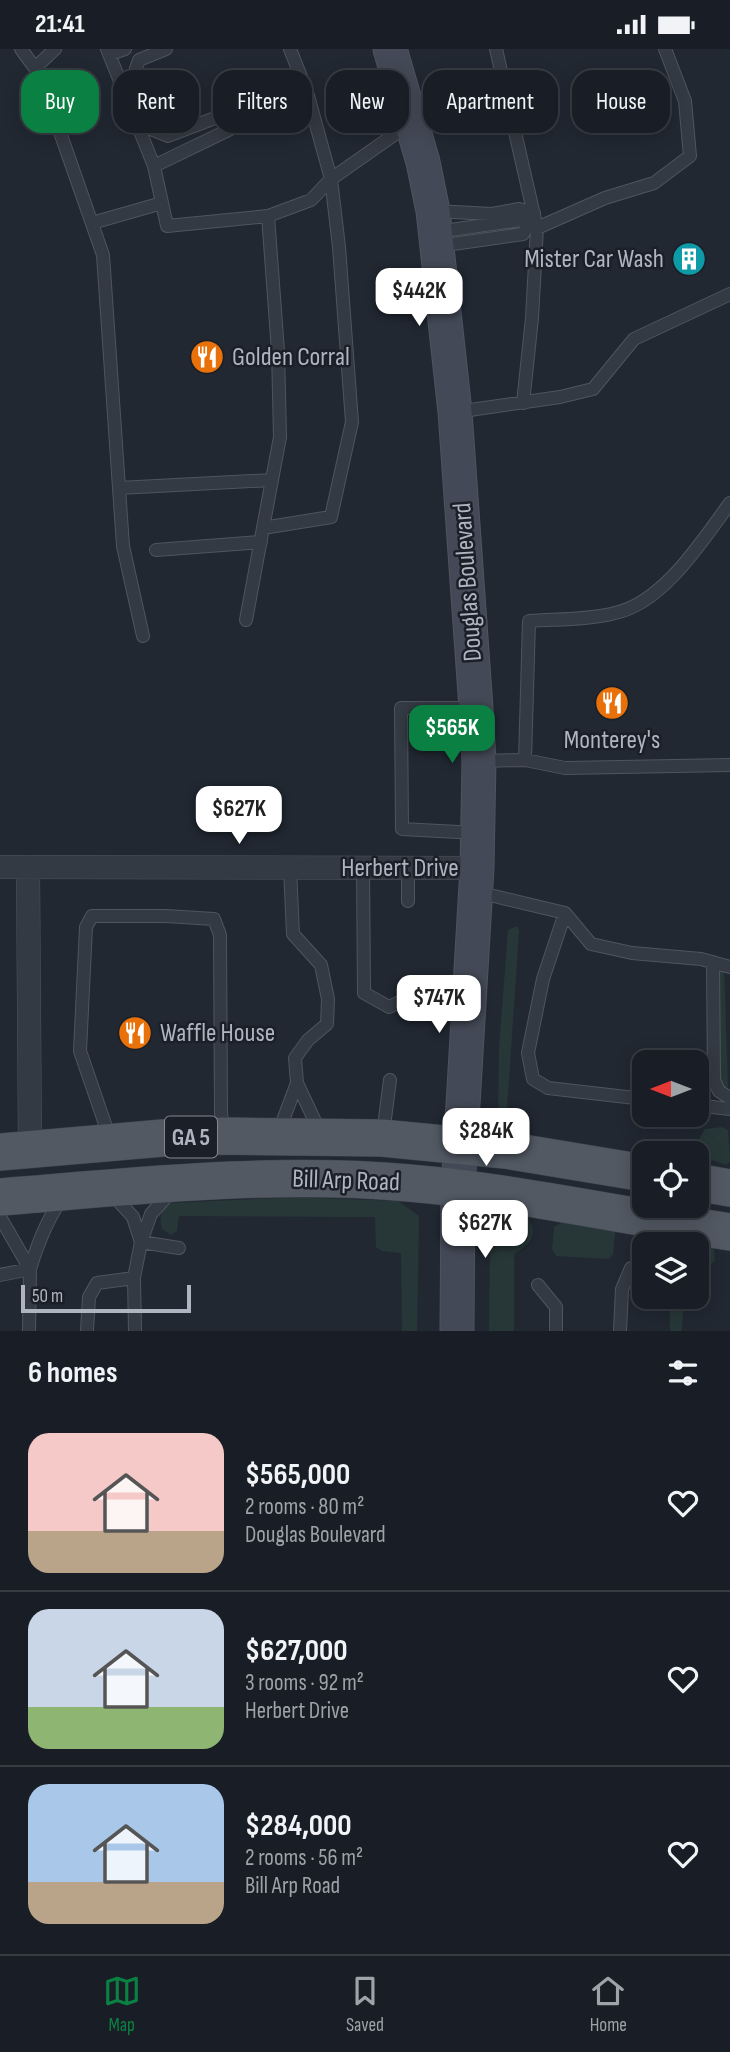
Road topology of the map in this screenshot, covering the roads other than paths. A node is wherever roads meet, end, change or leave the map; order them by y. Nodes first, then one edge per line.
1 (21, 49) edge
2 (55, 49) edge
3 (125, 49) edge
4 (166, 49) edge
5 (290, 49) edge
6 (390, 49) edge
7 (496, 49) edge
8 (665, 49) edge
9 (108, 51) edge
10 (35, 68) junction
11 (298, 70) edge
12 (312, 110) edge
13 (213, 119) edge
14 (412, 123) junction
15 (222, 133) edge
16 (154, 166) junction
17 (331, 179) junction
18 (162, 203) junction
19 (534, 213) junction
20 (268, 216) junction
21 (92, 223) junction
22 (537, 228) junction
23 (436, 230) junction
24 (730, 294) edge
25 (523, 404) junction
26 (455, 412) junction
27 (272, 480) junction
28 (119, 488) junction
29 (730, 503) edge
30 (263, 528) junction
31 (261, 542) junction
32 (156, 550) dead end
33 (246, 620) dead end
34 (143, 636) dead end
35 (476, 708) junction
36 (525, 760) junction
37 (479, 761) junction
38 (730, 765) edge
39 (478, 833) junction
40 (0, 867) edge
41 (28, 867) junction
42 (290, 868) junction
43 (363, 868) junction
44 (408, 868) junction
45 (477, 880) junction
46 (408, 901) dead end
47 (565, 913) junction
48 (713, 962) junction
49 (730, 967) edge
50 (468, 1002) junction
51 (389, 1007) junction
52 (391, 1020) dead end
53 (390, 1080) dead end
54 (297, 1083) junction
55 (632, 1098) edge
56 (730, 1098) edge
57 (709, 1107) edge
58 (730, 1109) edge
59 (224, 1136) junction
60 (277, 1137) junction
61 (322, 1137) junction
62 (382, 1138) junction
63 (106, 1143) junction
64 (460, 1144) junction
65 (15, 1151) edge
66 (632, 1171) edge
67 (180, 1181) junction
68 (709, 1184) edge
69 (730, 1188) edge
70 (458, 1189) junction
71 (83, 1190) junction
72 (0, 1198) edge
73 (0, 1217) edge
74 (730, 1232) edge
75 (141, 1242) junction
76 (179, 1248) dead end
77 (631, 1268) dead end
78 (30, 1269) junction
79 (0, 1275) edge
80 (134, 1278) junction
81 (538, 1285) dead end
82 (29, 1331) edge
83 (87, 1331) edge
84 (135, 1331) edge
85 (457, 1331) edge
86 (556, 1331) edge
87 (620, 1331) edge

1 - 10 lane
2 - 10 lane
3 - 9 lane
4 - 13 lane
5 - 11 lane
6 - 14 main road, Douglas Boulevard
7 - 19 lane
8 - 22 lane
9 - 16 lane
10 - 21 lane
12 - 17 lane
14 - 17 lane
14 - 23 main road, Douglas Boulevard
15 - 16 lane
16 - 18 lane
17 - 20 lane
17 - 30 lane
18 - 20 lane
18 - 21 lane
19 - 22 lane
19 - 23 lane
19 - 23 lane
20 - 27 lane
21 - 28 lane
22 - 25 lane
23 - 26 main road, Douglas Boulevard
24 - 25 lane
25 - 26 lane
26 - 35 main road, Douglas Boulevard
27 - 28 lane
27 - 30 lane
28 - 34 lane
29 - 36 lane
30 - 31 lane
31 - 32 lane
31 - 33 lane
35 - 37 main road, Douglas Boulevard
35 - 39 lane
36 - 37 lane
36 - 38 lane
37 - 39 main road, Douglas Boulevard
39 - 45 main road, Douglas Boulevard
40 - 41 street, Herbert Drive
41 - 42 street, Herbert Drive
41 - 65 street
42 - 43 street, Herbert Drive
42 - 54 lane
43 - 44 street, Herbert Drive
43 - 51 lane
44 - 45 street, Herbert Drive
44 - 46 lane
45 - 47 lane
45 - 50 main road, Douglas Boulevard
47 - 48 lane
47 - 55 lane
48 - 49 lane
48 - 56 lane
50 - 51 lane
50 - 64 main road, Douglas Boulevard
51 - 52 lane
53 - 62 lane
54 - 60 lane
54 - 61 lane
57 - 58 lane
59 - 60 main road, Bill Arp Road / GA 5
59 - 63 main road, Bill Arp Road / GA 5
59 - 63 lane
60 - 61 main road, Bill Arp Road / GA 5
61 - 62 main road, Bill Arp Road / GA 5
62 - 64 main road, Bill Arp Road / GA 5
63 - 65 main road, Bill Arp Road / GA 5
64 - 66 main road, Bill Arp Road / GA 5
64 - 70 main road, Douglas Boulevard
67 - 70 main road, Bill Arp Road / GA 5
67 - 71 main road, Bill Arp Road / GA 5
67 - 75 lane
68 - 69 main road
70 - 74 main road, Bill Arp Road / GA 5
70 - 85 main road, Douglas Boulevard
71 - 72 main road, Bill Arp Road / GA 5
71 - 75 lane
71 - 78 lane
73 - 78 lane
75 - 76 lane
75 - 80 lane
77 - 87 lane
78 - 79 lane
78 - 82 lane
80 - 83 lane
80 - 84 lane
81 - 86 lane

